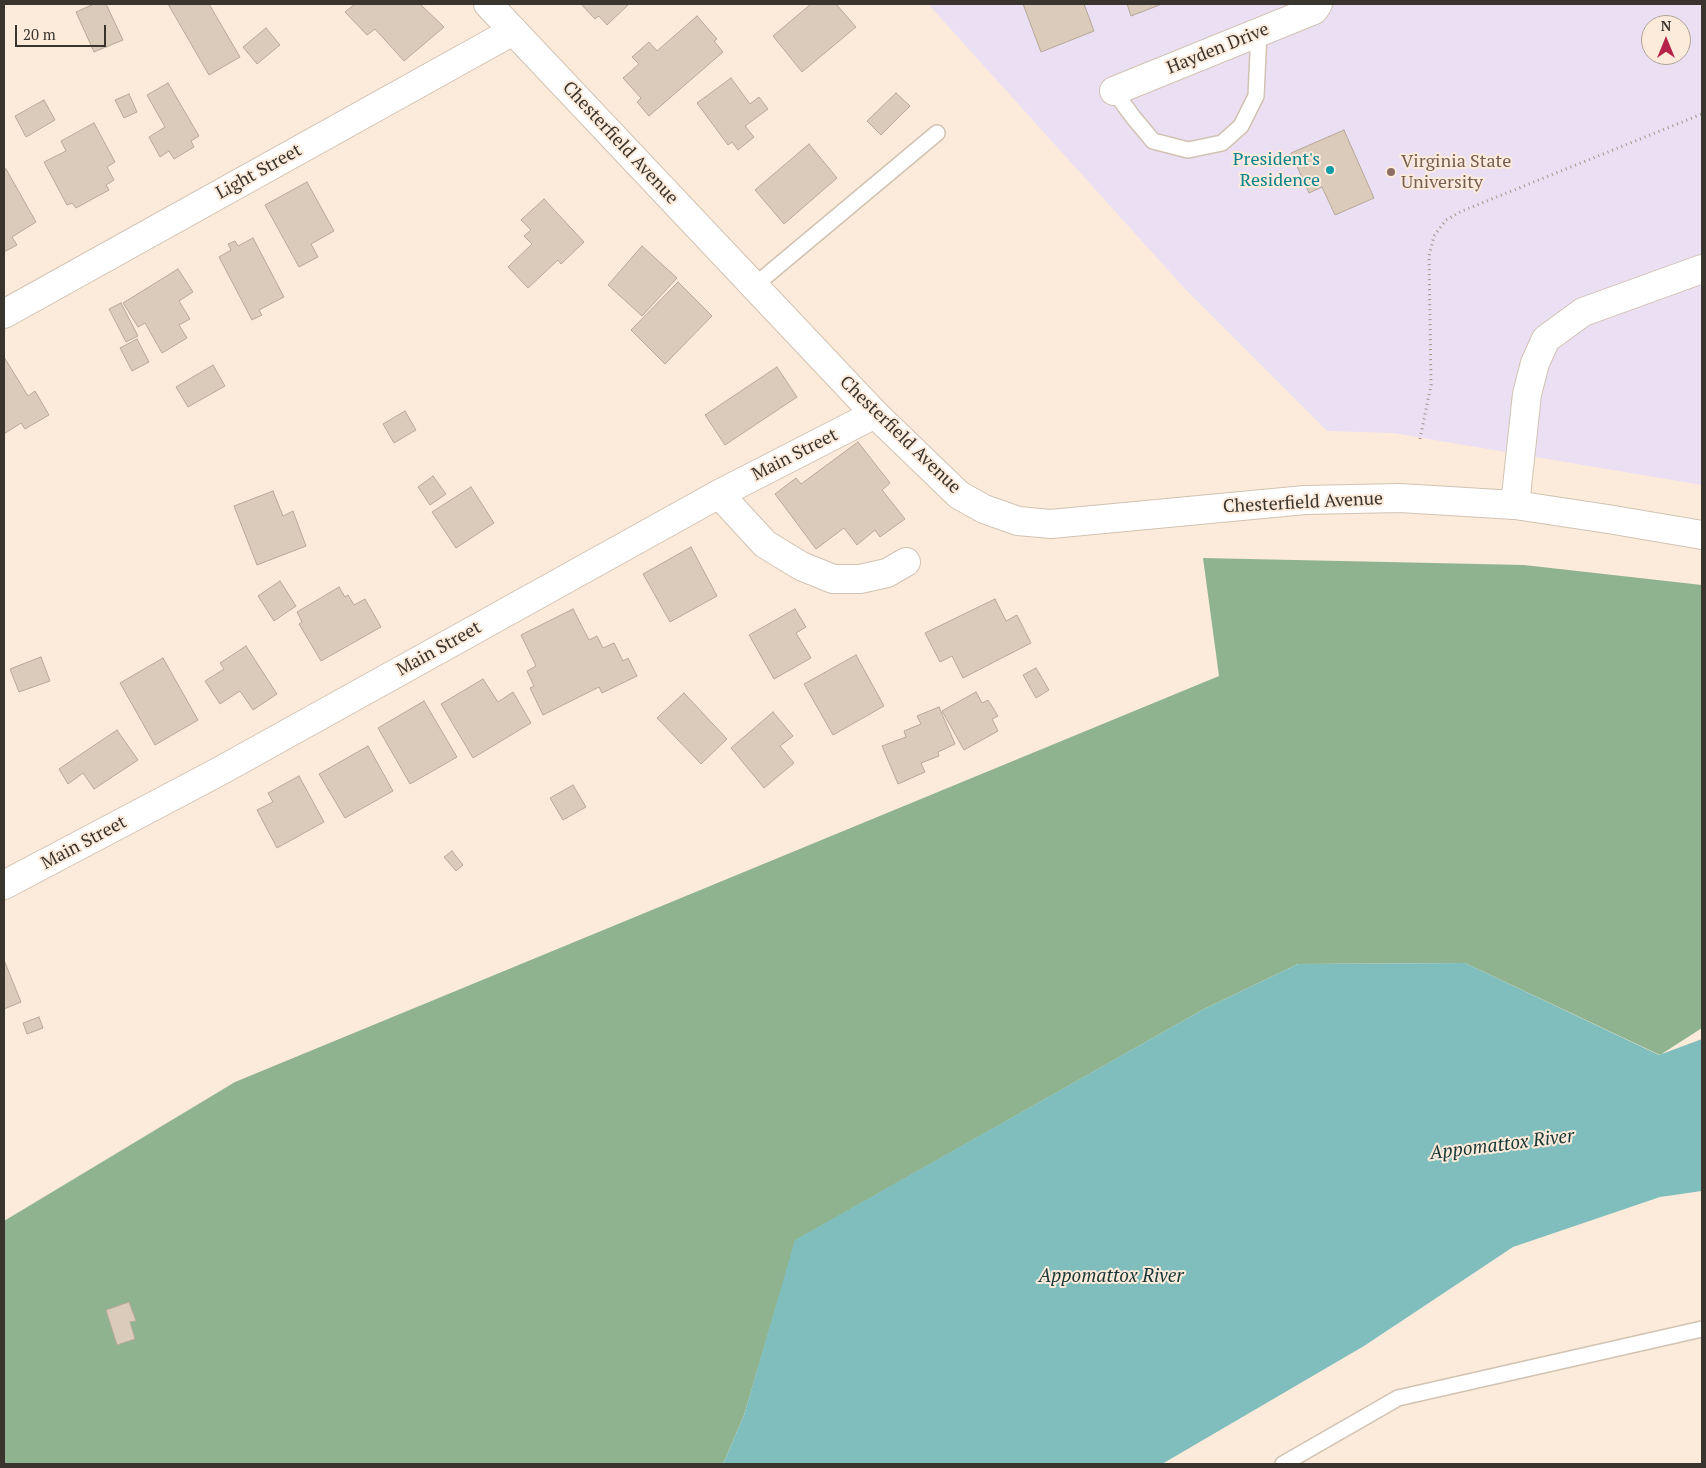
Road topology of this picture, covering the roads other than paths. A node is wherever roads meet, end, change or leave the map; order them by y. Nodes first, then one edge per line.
1 (488, 4) edge
2 (1318, 4) edge
3 (513, 31) junction
4 (1259, 32) junction
5 (1114, 91) joint
6 (937, 133) dead end
7 (1702, 269) edge
8 (754, 286) junction
9 (4, 314) edge
10 (875, 414) junction
11 (719, 494) junction
12 (1515, 505) junction
13 (1702, 535) edge
14 (906, 562) dead end
15 (4, 885) edge
16 (1702, 1329) edge
17 (1283, 1464) edge

1 - 3 street, Chesterfield Avenue
2 - 4 street, Hayden Drive
3 - 8 street, Chesterfield Avenue
3 - 9 street, Light Street
4 - 5 street, Hayden Drive
4 - 5 lane
6 - 8 lane
7 - 12 street
8 - 10 street, Chesterfield Avenue
10 - 11 street, Main Street
10 - 12 street, Chesterfield Avenue
11 - 14 street
11 - 15 street, Main Street
12 - 13 street, Chesterfield Avenue
16 - 17 lane

